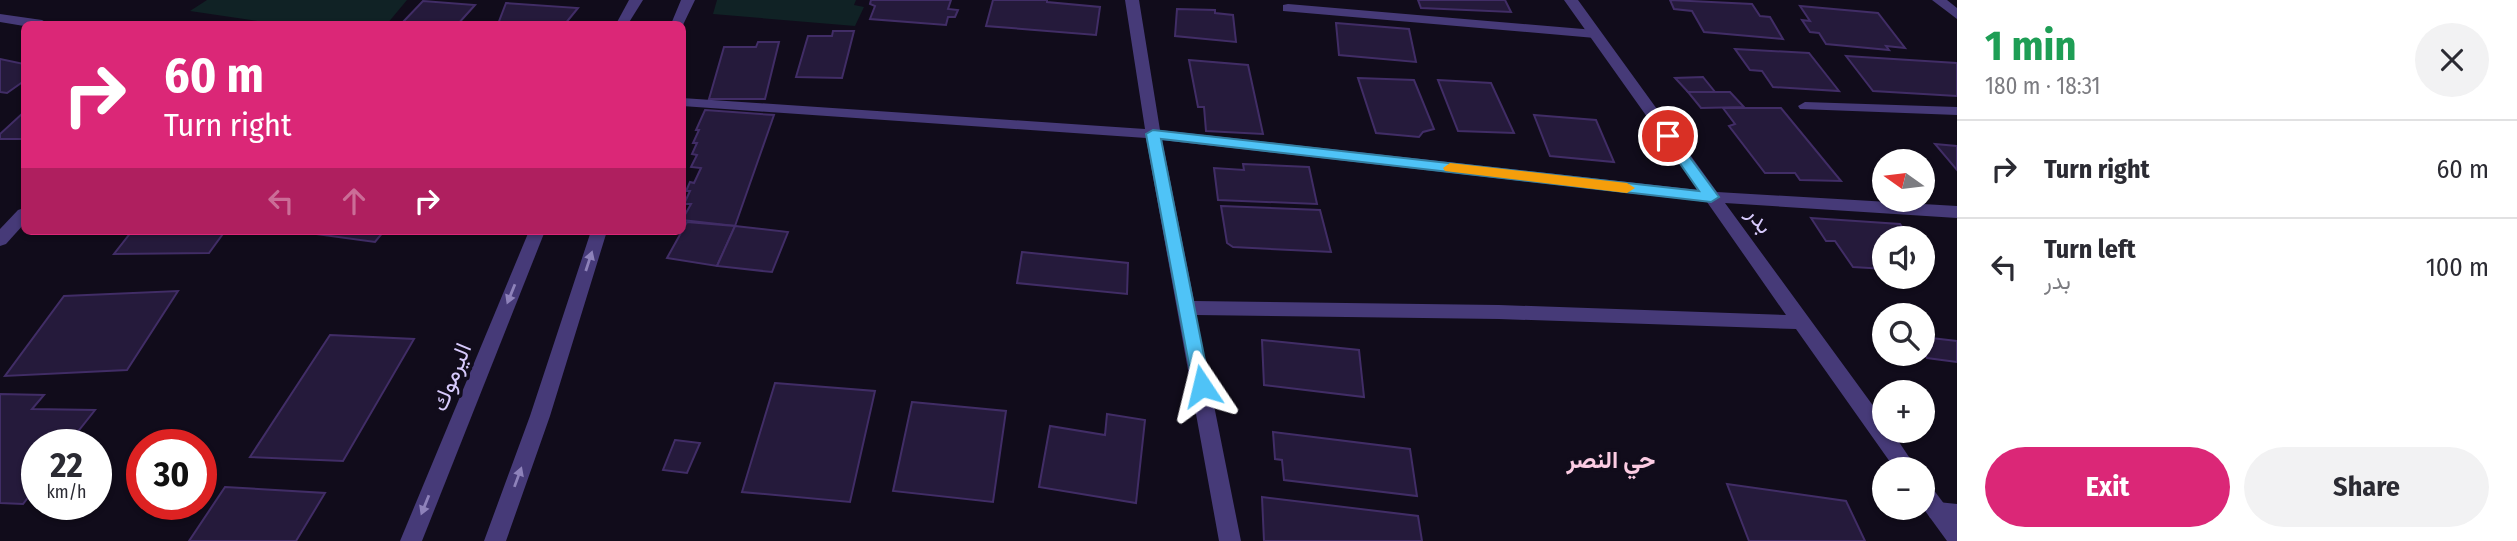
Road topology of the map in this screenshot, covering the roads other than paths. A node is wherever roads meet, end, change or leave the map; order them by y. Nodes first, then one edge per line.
1 (636, 0) edge
2 (688, 0) edge
3 (1122, 0) edge
4 (1132, 0) edge
5 (1571, 0) edge
6 (1939, 0) edge
7 (1287, 8) dead end
8 (1957, 15) edge
9 (0, 18) edge
10 (21, 21) edge
11 (624, 21) edge
12 (679, 21) edge
13 (1595, 34) junction
14 (686, 102) edge
15 (1805, 106) dead end
16 (1957, 111) edge
17 (1153, 134) junction
18 (1711, 197) junction
19 (1957, 212) edge
20 (21, 217) edge
21 (535, 235) edge
22 (598, 235) edge
23 (0, 240) edge
24 (1187, 308) junction
25 (1801, 322) junction
26 (1898, 457) edge
27 (1947, 512) edge
28 (1957, 538) edge
29 (411, 541) edge
30 (495, 541) edge
31 (1230, 541) edge

1 - 11 street
2 - 12 street
3 - 4 street
4 - 17 street
5 - 13 street, بدر
6 - 8 street
7 - 13 street
9 - 10 street
13 - 18 street, بدر
14 - 17 street
15 - 16 street
17 - 18 street
17 - 24 street
18 - 19 street
18 - 25 street, بدر
20 - 23 street
21 -> 29 street, اليرموك
30 -> 22 street
24 - 25 street
24 - 31 street
25 - 26 street, بدر
27 - 28 street

